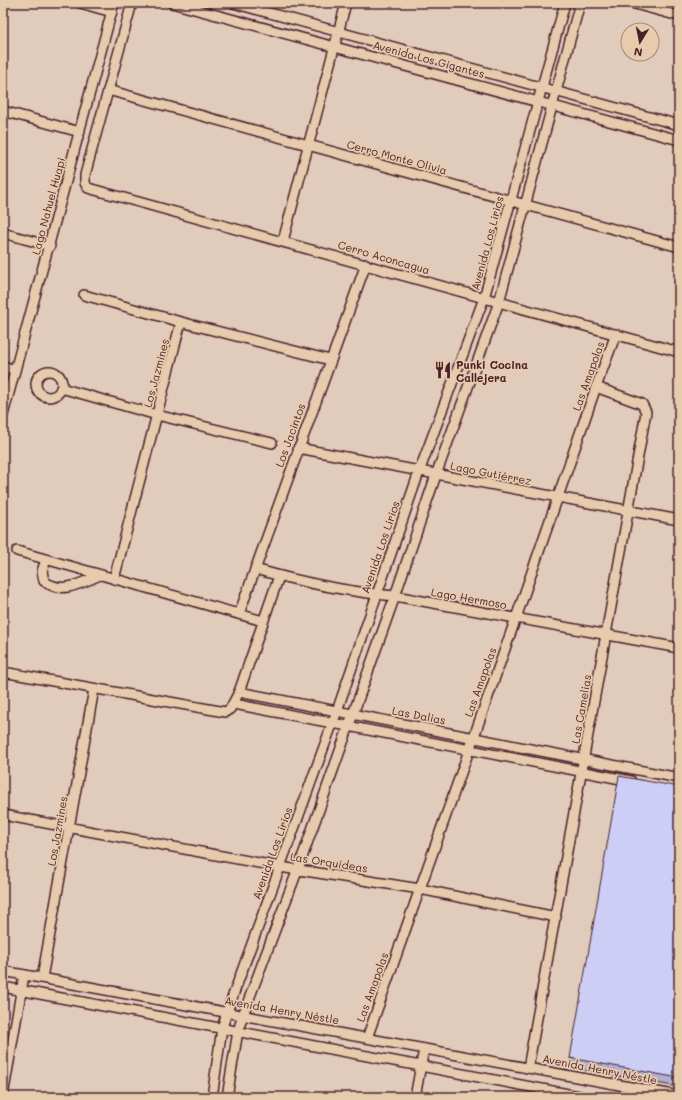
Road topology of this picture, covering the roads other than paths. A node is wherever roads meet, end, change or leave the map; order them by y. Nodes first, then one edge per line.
1 (80, 3) edge
2 (132, 3) edge
3 (172, 3) edge
4 (233, 3) edge
5 (346, 3) edge
6 (565, 3) edge
7 (580, 3) edge
8 (630, 3) edge
9 (113, 8) edge
10 (679, 16) edge
11 (338, 32) junction
12 (334, 46) junction
13 (541, 87) junction
14 (108, 90) junction
15 (555, 91) junction
16 (538, 101) junction
17 (551, 105) junction
18 (3, 111) edge
19 (679, 125) edge
20 (80, 132) junction
21 (679, 140) edge
22 (307, 145) junction
23 (510, 201) junction
24 (524, 205) junction
25 (3, 233) edge
26 (283, 241) junction
27 (50, 246) junction
28 (679, 247) edge
29 (366, 264) junction
30 (84, 295) dead end
31 (484, 298) junction
32 (499, 302) junction
33 (182, 322) junction
34 (616, 334) junction
35 (679, 352) edge
36 (330, 360) junction
37 (3, 366) edge
38 (15, 370) junction
39 (61, 388) dead end
40 (596, 388) junction
41 (3, 415) edge
42 (157, 415) junction
43 (272, 443) dead end
44 (298, 448) junction
45 (419, 472) junction
46 (436, 475) junction
47 (558, 498) junction
48 (627, 511) junction
49 (679, 520) edge
50 (17, 551) dead end
51 (46, 560) junction
52 (255, 569) junction
53 (100, 575) junction
54 (279, 576) junction
55 (114, 579) junction
56 (376, 595) junction
57 (395, 596) junction
58 (239, 614) junction
59 (516, 618) junction
60 (263, 622) junction
61 (606, 634) junction
62 (679, 648) edge
63 (3, 672) edge
64 (94, 689) junction
65 (239, 692) junction
66 (234, 704) junction
67 (337, 711) junction
68 (352, 714) junction
69 (332, 723) junction
70 (348, 726) junction
71 (473, 738) junction
72 (468, 750) junction
73 (584, 759) junction
74 (582, 772) junction
75 (679, 778) edge
76 (642, 783) edge
77 (3, 815) edge
78 (70, 827) junction
79 (280, 867) junction
80 (298, 869) junction
81 (420, 889) junction
82 (556, 917) junction
83 (3, 971) edge
84 (24, 975) junction
85 (42, 978) junction
86 (3, 987) edge
87 (21, 991) junction
88 (227, 1012) junction
89 (243, 1015) junction
90 (222, 1028) junction
91 (238, 1032) junction
92 (367, 1038) junction
93 (424, 1049) junction
94 (420, 1066) junction
95 (528, 1068) junction
96 (3, 1096) edge
97 (675, 1096) edge
98 (212, 1097) edge
99 (227, 1097) edge
100 (415, 1097) edge
101 (584, 1097) edge

1 - 9 street
2 - 14 street
3 - 12 street, Avenida Los Gigantes
4 - 11 street, Avenida Los Gigantes
5 - 11 street
6 - 13 street, Avenida Los Lirios
7 - 15 street
8 - 10 street
9 - 20 street, Lago Nahuel Huapi
11 - 12 street
11 - 13 street, Avenida Los Gigantes
12 - 16 street, Avenida Los Gigantes
12 - 22 street
13 - 15 street, Avenida Los Gigantes
13 - 16 street, Avenida Los Lirios
14 - 22 street, Cerro Monte Olivia
14 - 26 street, Cerro Aconcagua
15 - 17 street
15 - 19 street, Avenida Los Gigantes
16 - 17 street, Avenida Los Gigantes
16 - 23 street, Avenida Los Lirios
17 - 21 street, Avenida Los Gigantes
17 - 24 street
18 - 20 street
20 - 27 street, Lago Nahuel Huapi
22 - 23 street, Cerro Monte Olivia
22 - 26 street
23 - 24 street, Cerro Monte Olivia
23 - 31 street, Avenida Los Lirios
24 - 28 street, Cerro Monte Olivia
24 - 32 street
25 - 27 street
26 - 29 street, Cerro Aconcagua
27 - 38 street, Lago Nahuel Huapi
29 - 31 street, Cerro Aconcagua
29 - 36 street, Los Jacintos
30 - 33 street
31 - 32 street, Cerro Aconcagua
31 - 45 street, Avenida Los Lirios
32 - 34 street, Cerro Aconcagua
32 - 46 street
33 - 36 street
33 - 42 street, Los Jazmines
34 - 35 street, Cerro Aconcagua
34 - 40 street, Las Amapolas
36 - 44 street, Los Jacintos
37 - 38 street
38 - 41 street, Lago Nahuel Huapi
39 - 42 street
40 - 47 street, Las Amapolas
40 - 48 street, Las Camelias
42 - 43 street
42 - 55 street, Los Jazmines
44 - 45 street, Lago Gutiérrez
44 - 52 street, Los Jacintos
45 - 46 street, Lago Gutiérrez
45 - 56 street, Avenida Los Lirios
46 - 47 street, Lago Gutiérrez
46 - 57 street
47 - 48 street, Lago Gutiérrez
47 - 59 street, Las Amapolas
48 - 49 street, Lago Gutiérrez
48 - 61 street, Las Camelias
50 - 51 street
51 - 53 street
51 - 53 street
52 - 54 street, Lago Hermoso
52 - 58 street, Los Jacintos
53 - 55 street
54 - 56 street, Lago Hermoso
54 - 60 street
55 - 58 street
56 - 57 street, Lago Hermoso
56 - 67 street, Avenida Los Lirios
57 - 59 street, Lago Hermoso
57 - 68 street
58 - 60 street
59 - 61 street, Lago Hermoso
59 - 71 street, Las Amapolas
60 - 65 street
61 - 62 street, Lago Hermoso
61 - 73 street, Las Camelias
63 - 64 street
64 - 66 street
64 - 78 street, Los Jazmines
65 - 66 street
65 - 67 street, Las Dalias
66 - 69 street
67 - 68 street, Las Dalias
67 - 69 street, Avenida Los Lirios
68 - 70 street
68 - 71 street, Las Dalias
69 - 70 street
69 - 79 street, Avenida Los Lirios
70 - 72 street
70 - 80 street
71 - 72 street, Las Amapolas
71 - 73 street, Las Dalias
72 - 74 street
72 - 81 street, Las Amapolas
73 - 74 street, Las Camelias
73 - 75 street, Las Dalias
74 - 76 street
74 - 82 street, Las Camelias
77 - 78 street, Las Orquídeas
78 - 79 street, Las Orquídeas
78 - 85 street, Los Jazmines
79 - 80 street, Las Orquídeas
79 - 88 street, Avenida Los Lirios
80 - 81 street, Las Orquídeas
80 - 89 street
81 - 82 street, Las Orquídeas
81 - 92 street, Las Amapolas
82 - 95 street, Las Camelias
83 - 84 street, Avenida Henry Néstle
84 - 85 street, Avenida Henry Néstle
84 - 87 street
85 - 88 street, Avenida Henry Néstle
86 - 87 street
87 - 90 street
87 - 96 street
88 - 89 street, Avenida Henry Néstle
88 - 90 street, Avenida Los Lirios
89 - 91 street
89 - 92 street, Avenida Henry Néstle
90 - 91 street
90 - 98 street, Avenida Los Lirios
91 - 94 street
91 - 99 street
92 - 93 street, Avenida Henry Néstle
93 - 94 street
93 - 95 street, Avenida Henry Néstle
94 - 100 street
94 - 101 street
95 - 97 street, Avenida Henry Néstle

